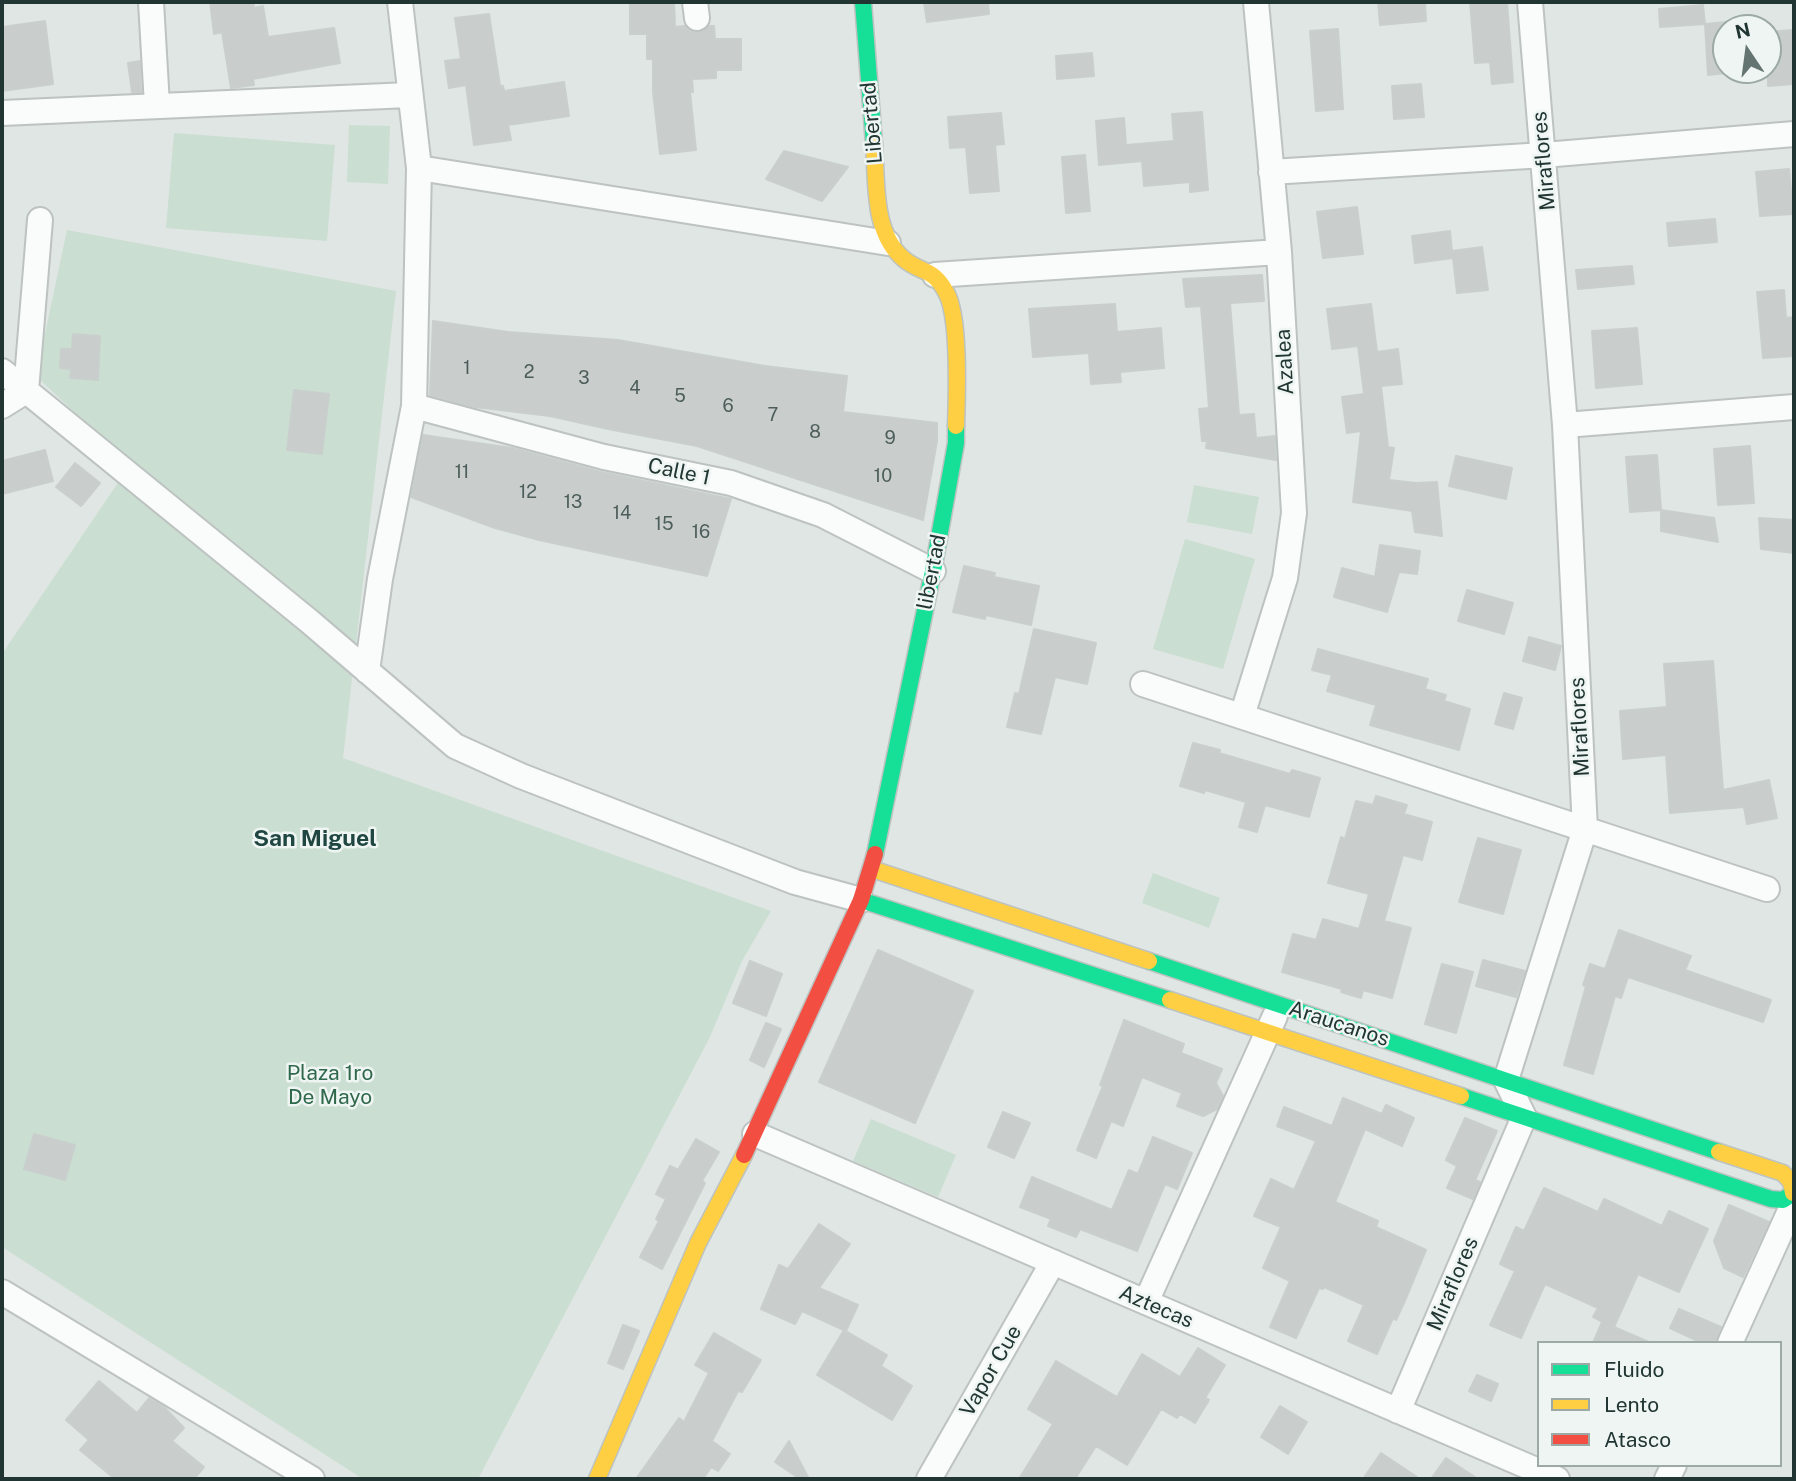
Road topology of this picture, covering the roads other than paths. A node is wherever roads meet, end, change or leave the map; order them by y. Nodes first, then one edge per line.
1 (151, 2) edge
2 (400, 2) edge
3 (863, 2) edge
4 (1256, 2) edge
5 (1531, 2) edge
6 (409, 95) junction
7 (157, 105) junction
8 (2, 113) edge
9 (1794, 134) edge
10 (1544, 155) junction
11 (419, 168) junction
12 (1272, 172) junction
13 (40, 220) dead end
14 (888, 243) junction
15 (1279, 252) junction
16 (935, 275) junction
17 (2, 371) edge
18 (26, 391) junction
19 (2, 406) edge
20 (414, 406) junction
21 (1794, 407) edge
22 (1565, 425) junction
23 (933, 572) junction
24 (368, 671) junction
25 (1143, 684) dead end
26 (1242, 716) junction
27 (1585, 829) junction
28 (872, 869) junction
29 (1768, 889) dead end
30 (861, 900) junction
31 (1279, 1005) junction
32 (1269, 1032) junction
33 (1506, 1080) junction
34 (1524, 1117) junction
35 (755, 1134) junction
36 (1794, 1196) edge
37 (1053, 1262) junction
38 (2, 1292) edge
39 (1146, 1302) junction
40 (1731, 1341) edge
41 (1398, 1411) junction
42 (304, 1477) edge
43 (597, 1479) edge
44 (929, 1479) edge
45 (1557, 1479) edge

1 - 7 street
2 - 6 street
3 - 14 street, Libertad
4 - 12 street, Azalea
5 - 10 street, Miraflores
6 - 7 street
6 - 11 street
7 - 8 street
9 - 10 street
10 - 12 street
10 - 22 street, Miraflores
11 - 14 street
11 - 20 street
12 - 15 street, Azalea
13 - 18 street
14 - 16 street
15 - 16 street
15 - 26 street, Azalea
16 - 23 street, libertad
17 - 18 street
18 - 19 street
18 - 24 street
20 - 23 street, Calle 1
20 - 24 street
21 - 22 street
22 - 27 street, Miraflores
23 - 28 street, libertad
24 - 30 street
25 - 26 street
26 - 27 street
27 - 29 street
27 - 33 street, Miraflores
28 - 30 street, libertad
28 - 31 street, Araucanos
30 - 32 street, Araucanos
30 - 35 street, libertad
31 - 32 street
31 - 33 street, Araucanos
32 - 34 street, Araucanos
32 - 39 street
33 - 34 street
33 - 36 street, Araucanos
34 - 36 street, Araucanos
34 - 41 street, Miraflores
35 - 37 street, Aztecas
35 - 43 street, libertad
36 - 40 street
37 - 39 street, Aztecas
37 - 44 street, Vapor Cue
38 - 42 street
39 - 41 street, Aztecas
41 - 45 street, Aztecas

